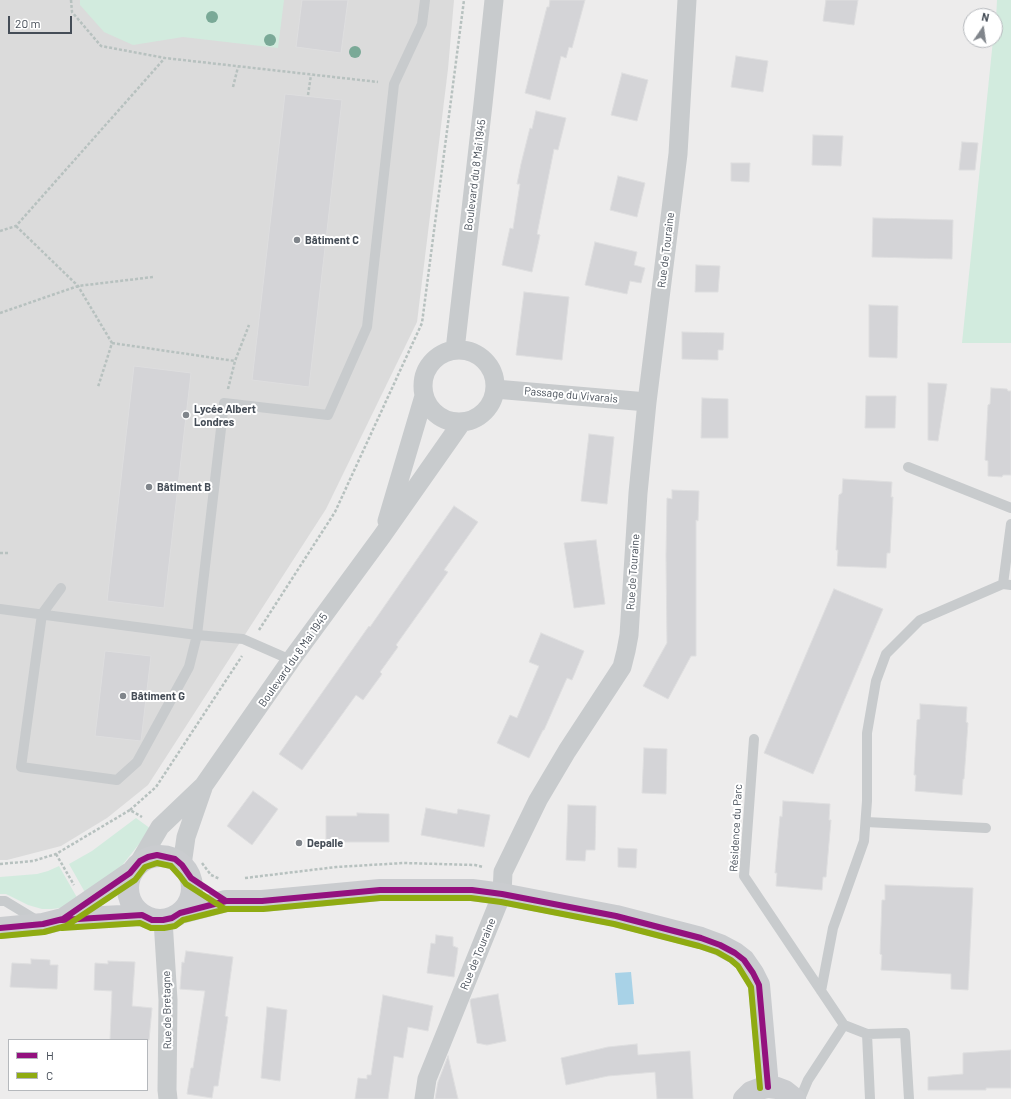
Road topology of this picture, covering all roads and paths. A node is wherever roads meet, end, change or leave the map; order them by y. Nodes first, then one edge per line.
1 (71, 0) edge
2 (425, 0) edge
3 (464, 0) edge
4 (494, 0) edge
5 (687, 0) edge
6 (164, 58) junction
7 (238, 67) junction
8 (311, 75) junction
9 (394, 84) junction
10 (233, 87) dead end
11 (308, 95) dead end
12 (16, 226) junction
13 (0, 231) edge
14 (153, 277) dead end
15 (78, 286) junction
16 (0, 313) edge
17 (249, 325) dead end
18 (112, 344) junction
19 (455, 350) junction
20 (234, 360) junction
21 (98, 388) dead end
22 (495, 389) junction
23 (424, 396) junction
24 (647, 402) junction
25 (224, 403) junction
26 (462, 422) junction
27 (908, 467) dead end
28 (1011, 508) edge
29 (1011, 524) edge
30 (382, 536) junction
31 (0, 553) edge
32 (10, 553) dead end
33 (1007, 585) edge
34 (61, 588) dead end
35 (0, 609) edge
36 (42, 614) junction
37 (197, 635) junction
38 (250, 642) junction
39 (291, 660) junction
40 (754, 739) dead end
41 (204, 785) junction
42 (130, 810) junction
43 (866, 822) junction
44 (160, 827) junction
45 (986, 828) dead end
46 (186, 837) junction
47 (0, 864) edge
48 (135, 867) junction
49 (186, 871) junction
50 (503, 872) junction
51 (244, 878) dead end
52 (224, 879) dead end
53 (502, 894) junction
54 (0, 901) edge
55 (226, 901) junction
56 (142, 915) junction
57 (172, 917) junction
58 (53, 921) junction
59 (0, 928) edge
60 (821, 991) junction
61 (844, 1025) junction
62 (867, 1034) junction
63 (768, 1087) junction
64 (168, 1099) edge
65 (424, 1099) edge
66 (744, 1099) edge
67 (795, 1099) edge
68 (800, 1099) edge
69 (870, 1099) edge
70 (909, 1099) edge

1 - 6 path
2 - 9 lane
3 - 38 path
4 - 19 street, Boulevard du 8 Mai 1945
5 - 24 street, Rue de Touraine
6 - 7 path
6 - 12 path
7 - 8 path
7 - 10 path
8 - 9 path
8 - 11 path
9 - 25 lane
12 - 13 path
12 - 15 path
14 - 15 path
15 - 16 path
15 - 18 path
17 - 20 path
18 - 20 path
18 - 21 path
19 - 22 street
19 - 23 street
20 - 25 path
22 - 24 street, Passage du Vivarais
22 - 26 street
23 - 26 street
23 - 30 street, Boulevard du 8 Mai 1945
24 - 50 street, Rue de Touraine
25 - 37 lane
26 - 30 street, Boulevard du 8 Mai 1945
27 - 28 lane
29 - 33 lane
30 - 39 street, Boulevard du 8 Mai 1945
31 - 32 path
33 - 43 lane
34 - 36 lane
35 - 36 lane
36 - 37 lane
36 - 37 lane
37 - 38 lane
38 - 39 lane
38 - 42 path
39 - 41 street, Boulevard du 8 Mai 1945
40 - 60 lane, Résidence du Parc
41 - 44 street, Boulevard du 8 Mai 1945
41 - 46 street, Boulevard du 8 Mai 1945
42 - 44 path
42 - 47 path
43 - 45 lane
43 - 60 lane
44 - 48 street, Boulevard du 8 Mai 1945
46 - 49 street, Boulevard du 8 Mai 1945
46 - 52 path
48 - 49 main road
48 - 56 main road
48 - 58 main road, Boulevard du 8 Mai 1945
49 - 55 main road
49 - 57 main road
50 - 51 path
50 - 53 street, Rue de Touraine
53 - 55 main road
53 - 63 main road
53 - 65 street, Rue de Touraine
54 - 58 lane
55 - 57 main road
56 - 57 main road
56 - 58 main road, Boulevard du 8 Mai 1945
57 - 64 street, Rue de Bretagne
58 - 59 main road, Boulevard du 8 Mai 1945
60 - 61 lane, Résidence du Parc
61 - 62 lane
61 - 68 lane
62 - 69 lane
62 - 70 lane
63 - 66 main road
63 - 67 main road

